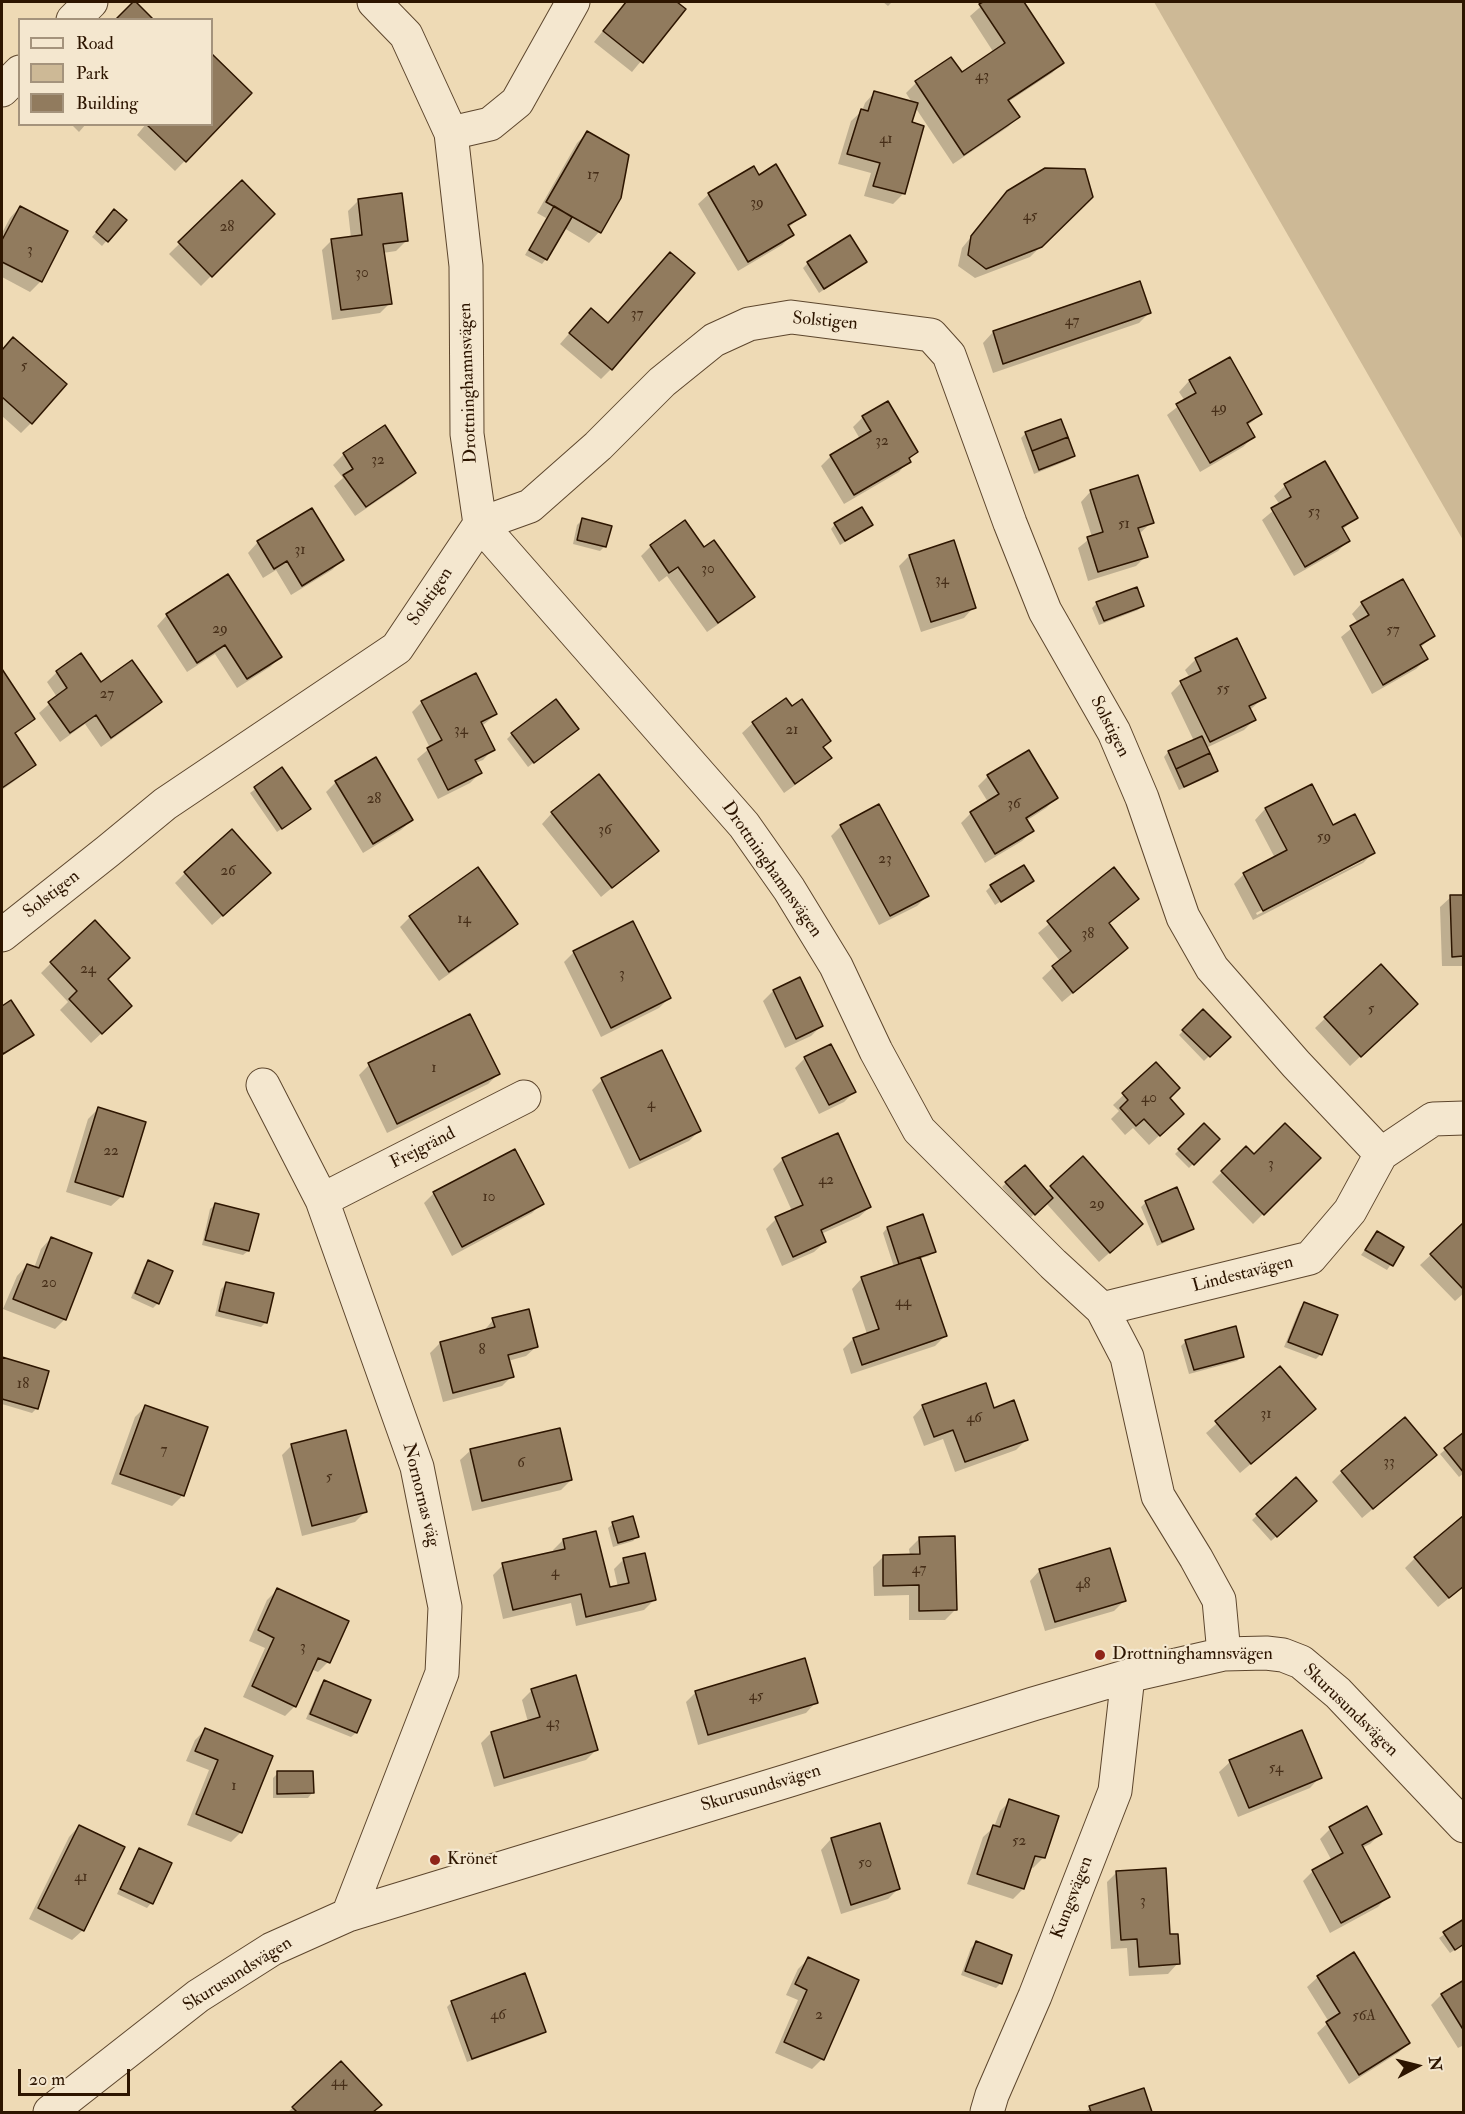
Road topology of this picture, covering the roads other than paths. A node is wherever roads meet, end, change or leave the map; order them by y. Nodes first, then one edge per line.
1 (91, 2) edge
2 (374, 2) edge
3 (573, 2) edge
4 (75, 18) edge
5 (18, 74) edge
6 (2, 90) edge
7 (451, 133) junction
8 (480, 524) junction
9 (2, 935) edge
10 (263, 1085) dead end
11 (524, 1097) dead end
12 (1464, 1118) edge
13 (1381, 1154) junction
14 (322, 1200) junction
15 (1102, 1309) junction
16 (1224, 1654) junction
17 (1128, 1676) junction
18 (1464, 1826) edge
19 (348, 1914) junction
20 (50, 2112) edge
21 (987, 2112) edge

1 - 4 street
2 - 7 street, Drottninghamnsvägen
3 - 7 street
5 - 6 street
7 - 8 street, Drottninghamnsvägen
8 - 9 street, Solstigen
8 - 13 street, Solstigen
8 - 15 street, Drottninghamnsvägen
10 - 14 street, Nornornas väg
11 - 14 street, Frejgränd
12 - 13 street, Lindestavägen
13 - 15 street, Lindestavägen
14 - 19 street, Nornornas väg
15 - 16 street, Drottninghamnsvägen
16 - 17 street, Skurusundsvägen
16 - 18 street, Skurusundsvägen
17 - 19 street, Skurusundsvägen
17 - 21 street, Kungsvägen
19 - 20 street, Skurusundsvägen

